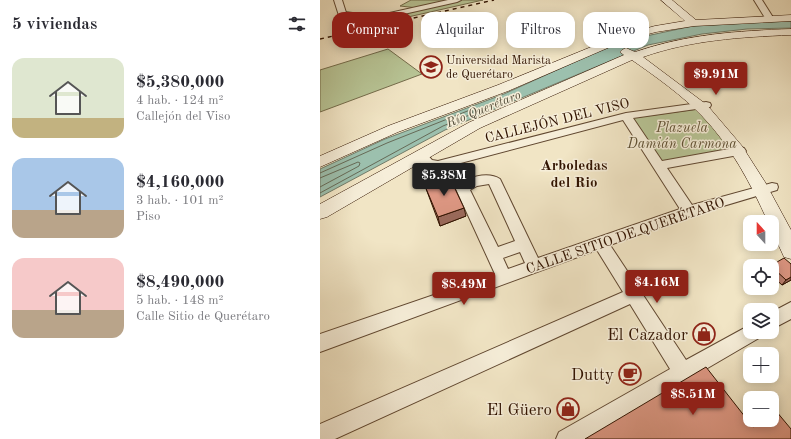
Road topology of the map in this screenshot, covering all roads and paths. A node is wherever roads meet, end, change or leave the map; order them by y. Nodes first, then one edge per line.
1 (338, 0) edge
2 (457, 0) edge
3 (666, 0) edge
4 (758, 0) edge
5 (346, 12) edge
6 (404, 12) edge
7 (770, 18) junction
8 (791, 18) edge
9 (694, 22) junction
10 (649, 31) edge
11 (791, 32) edge
12 (601, 48) edge
13 (623, 48) edge
14 (623, 48) edge
15 (634, 54) junction
16 (703, 106) junction
17 (626, 116) junction
18 (740, 151) junction
19 (421, 155) junction
20 (320, 162) edge
21 (659, 166) junction
22 (767, 188) junction
23 (689, 211) junction
24 (320, 212) edge
25 (791, 224) edge
26 (524, 244) junction
27 (604, 247) junction
28 (791, 251) edge
29 (494, 256) junction
30 (534, 266) junction
31 (504, 277) junction
32 (634, 295) junction
33 (791, 310) edge
34 (779, 317) edge
35 (743, 338) edge
36 (320, 343) edge
37 (683, 373) junction
38 (320, 435) edge
39 (566, 439) edge

1 - 5 street
2 - 6 street
3 - 9 main road
4 - 7 street
7 - 8 main road
7 - 9 main road
9 - 10 main road
11 - 15 main road
12 - 20 main road
13 - 15 main road
14 - 15 main road
15 - 16 main road
15 - 19 main road
16 - 17 street, CALLEJÓN DEL VISO
16 - 18 main road
16 - 22 main road
17 - 19 street, CALLEJÓN DEL VISO
17 - 21 street
18 - 21 street
18 - 22 main road
19 - 24 main road
21 - 23 street
22 - 23 street, CALLE SITIO DE QUERÉTARO
22 - 25 main road
22 - 28 main road
23 - 27 street, CALLE SITIO DE QUERÉTARO
26 - 29 street
26 - 29 street
26 - 30 street
27 - 30 street, CALLE SITIO DE QUERÉTARO
27 - 32 street
29 - 31 street
30 - 31 street, CALLE SITIO DE QUERÉTARO
31 - 36 street, CALLE SITIO DE QUERÉTARO
32 - 37 street
32 - 38 street
33 - 34 street
35 - 37 street
37 - 39 street

